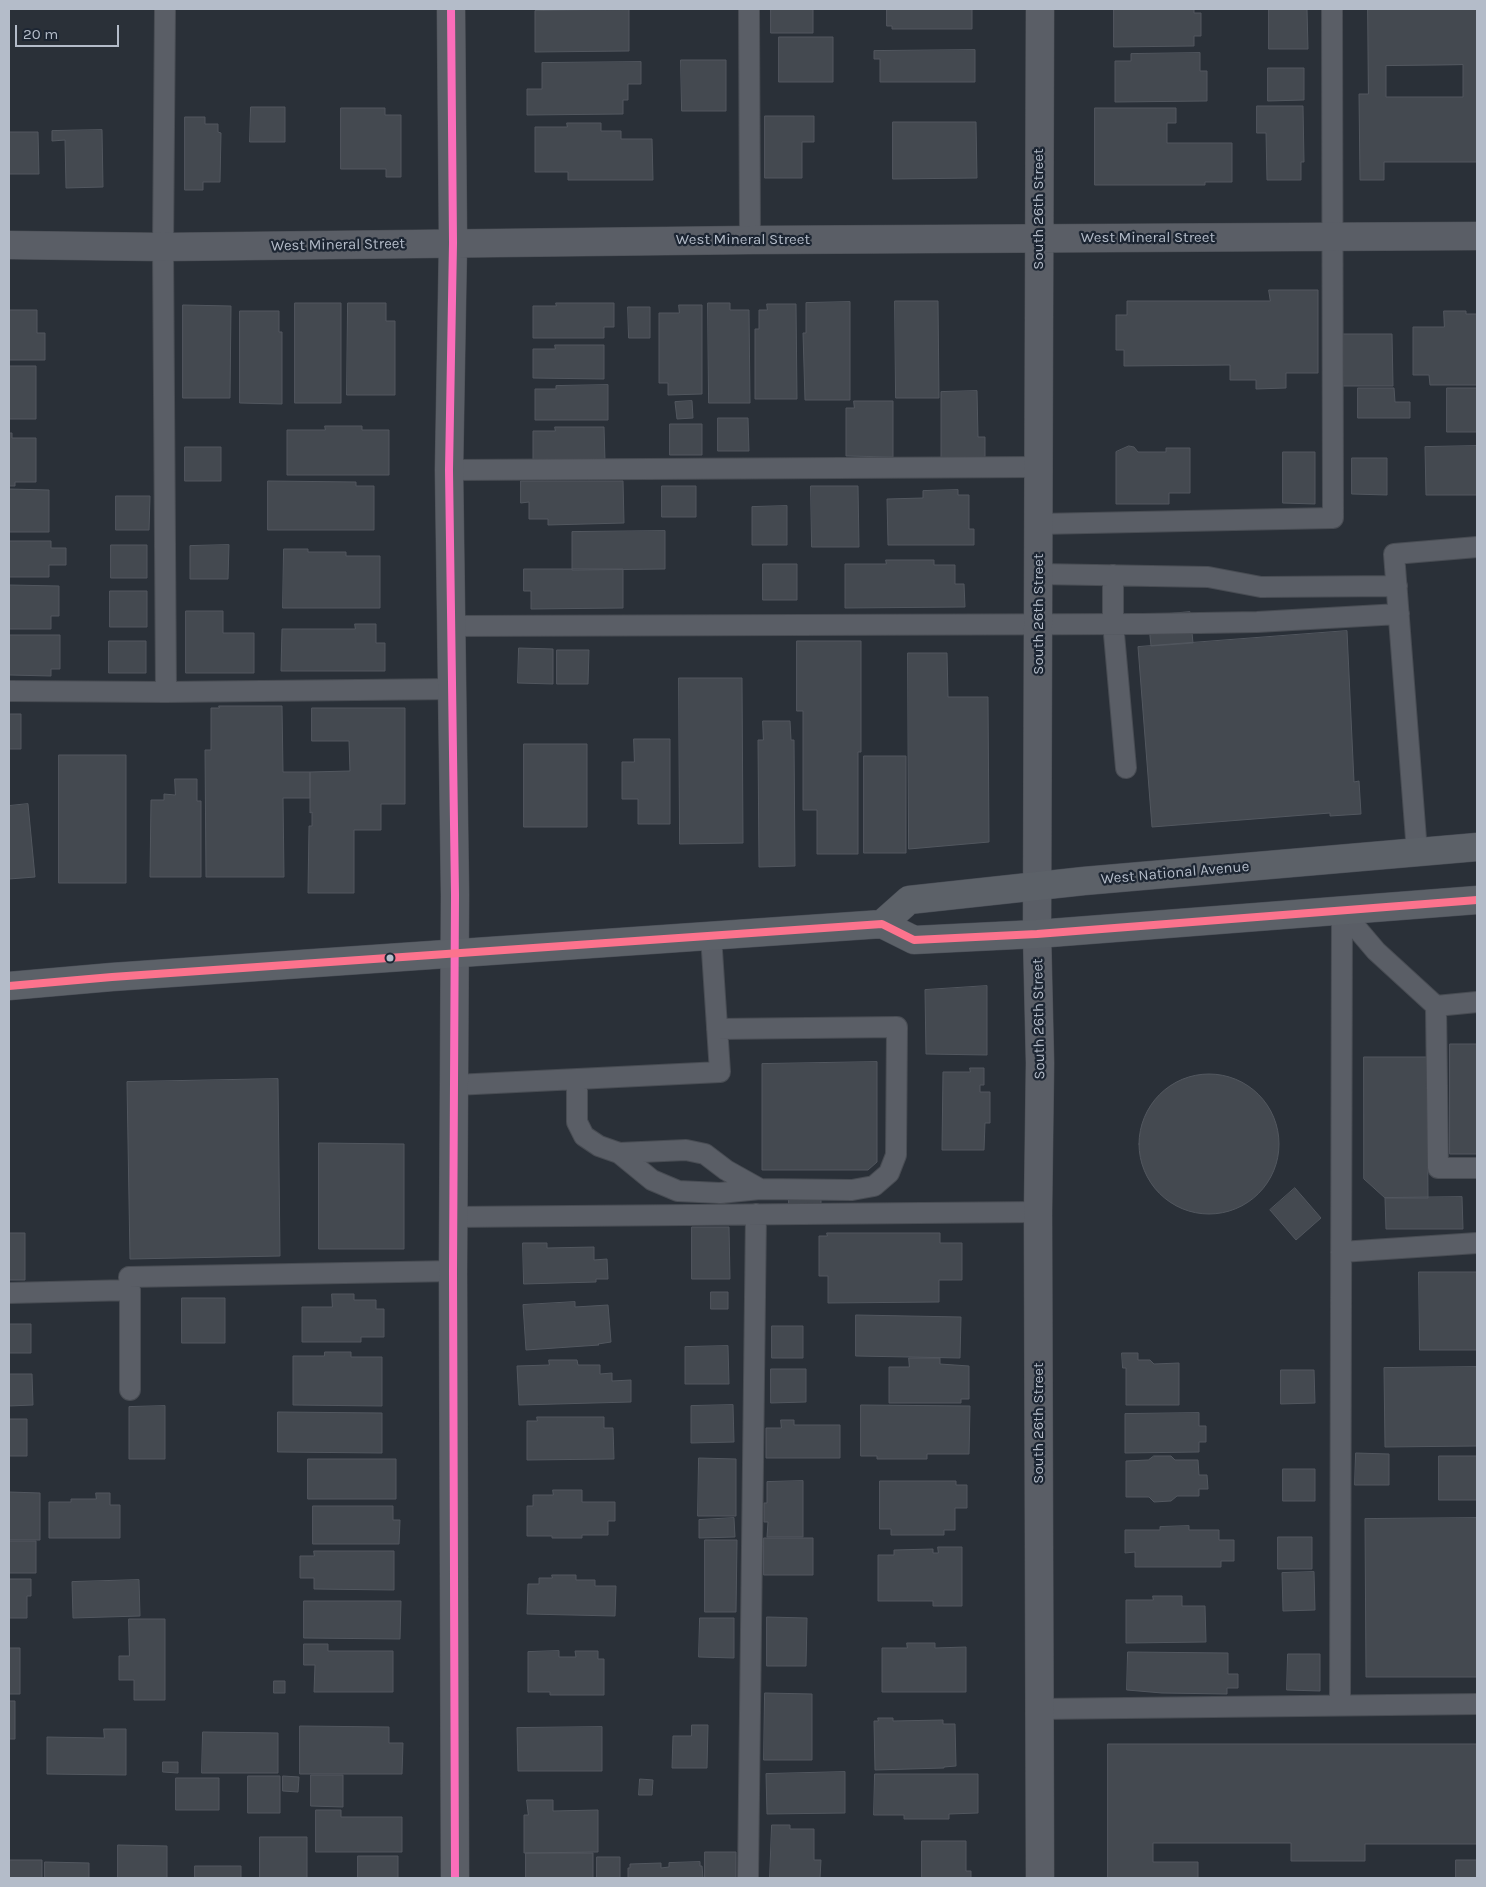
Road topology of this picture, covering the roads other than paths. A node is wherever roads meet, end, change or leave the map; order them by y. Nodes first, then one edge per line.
1 (165, 9) edge
2 (450, 9) edge
3 (749, 9) edge
4 (1040, 9) edge
5 (1332, 9) edge
6 (1334, 236) junction
7 (1477, 236) edge
8 (1039, 239) junction
9 (750, 240) junction
10 (453, 243) junction
11 (9, 245) edge
12 (163, 247) junction
13 (1039, 467) junction
14 (449, 470) junction
15 (1039, 524) junction
16 (1477, 547) edge
17 (1039, 574) junction
18 (1113, 575) junction
19 (1397, 586) junction
20 (1399, 614) junction
21 (1113, 623) junction
22 (1038, 624) junction
23 (452, 626) junction
24 (452, 689) junction
25 (9, 691) edge
26 (166, 692) junction
27 (1126, 768) dead end
28 (1477, 847) edge
29 (1417, 852) junction
30 (1038, 885) junction
31 (1477, 900) edge
32 (1342, 911) junction
33 (882, 924) junction
34 (1037, 934) junction
35 (711, 936) junction
36 (455, 954) junction
37 (9, 986) edge
38 (1477, 1002) edge
39 (1436, 1006) junction
40 (717, 1029) junction
41 (578, 1079) junction
42 (455, 1085) junction
43 (619, 1153) junction
44 (1477, 1168) edge
45 (760, 1189) junction
46 (1038, 1212) junction
47 (756, 1214) junction
48 (453, 1217) junction
49 (1477, 1243) edge
50 (1341, 1252) junction
51 (452, 1271) junction
52 (130, 1290) junction
53 (9, 1293) edge
54 (130, 1390) dead end
55 (1477, 1704) edge
56 (1340, 1705) junction
57 (1039, 1709) junction
58 (455, 1878) edge
59 (748, 1878) edge
60 (1040, 1878) edge

1 - 12 lane
2 - 10 street
3 - 9 lane
4 - 8 street, South 26th Street
5 - 6 lane
6 - 7 street, West Mineral Street
6 - 8 street, West Mineral Street
6 - 15 lane
8 - 9 street, West Mineral Street
8 - 13 street, South 26th Street
9 - 10 street, West Mineral Street
10 - 12 street, West Mineral Street
10 - 14 street
11 - 12 street, West Mineral Street
12 - 26 lane
13 - 14 lane
13 - 15 street, South 26th Street
14 - 23 street
15 - 17 street, South 26th Street
16 - 19 lane
17 - 18 lane
17 - 22 street, South 26th Street
18 - 19 lane
18 - 21 lane
19 - 20 lane
20 - 21 lane
20 - 29 lane
21 - 22 lane
21 - 27 lane
22 - 23 lane
22 - 30 street, South 26th Street
23 - 24 street
24 - 26 lane
24 - 36 street
25 - 26 lane
28 - 29 main road, West National Avenue
29 - 30 main road, West National Avenue
30 - 33 main road, West National Avenue
30 - 34 street, South 26th Street
31 - 32 main road
32 - 34 main road
32 - 39 lane
32 - 50 lane
33 - 34 main road
33 - 35 main road
34 - 46 street, South 26th Street
35 - 36 main road
35 - 40 lane
36 - 37 main road
36 - 42 street
38 - 39 lane
39 - 44 lane
40 - 41 lane
40 - 45 lane
41 - 42 lane
41 - 43 lane
42 - 48 street
43 - 45 lane
43 - 45 lane
46 - 47 lane
46 - 57 street, South 26th Street
47 - 48 lane
47 - 59 lane
48 - 51 street
49 - 50 lane
50 - 56 lane
51 - 52 lane
51 - 58 street
52 - 53 lane
52 - 54 lane
55 - 56 lane
56 - 57 lane
57 - 60 street, South 26th Street

